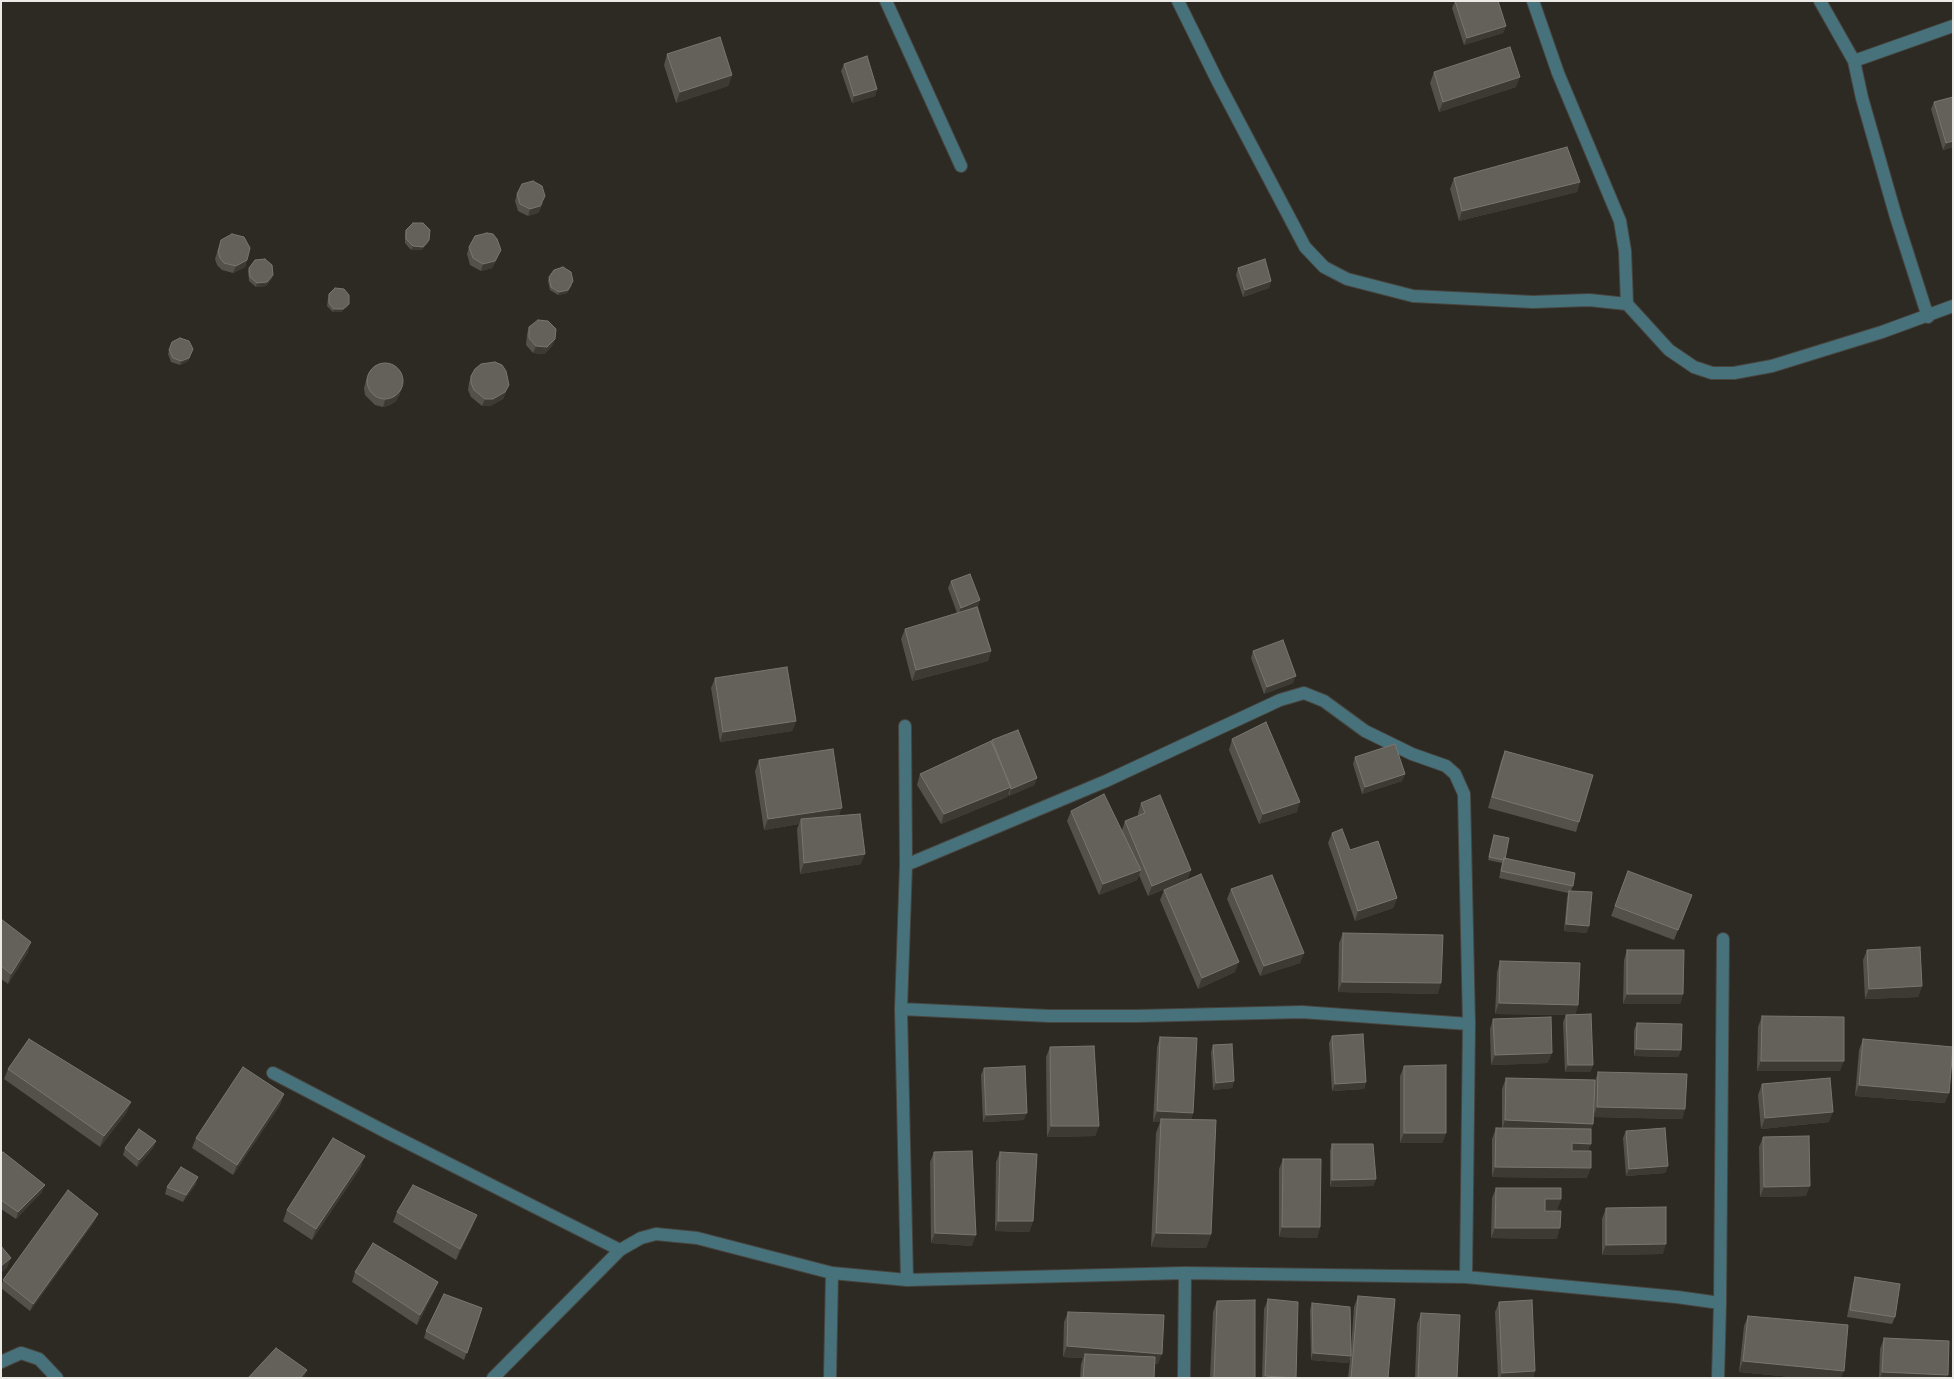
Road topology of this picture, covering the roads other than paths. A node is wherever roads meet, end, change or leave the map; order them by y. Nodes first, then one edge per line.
1 (886, 1) edge
2 (1178, 1) edge
3 (1533, 1) edge
4 (1820, 1) edge
5 (1953, 26) edge
6 (1854, 61) junction
7 (961, 166) dead end
8 (1628, 304) junction
9 (1953, 306) edge
10 (1928, 317) junction
11 (905, 726) dead end
12 (906, 865) junction
13 (1723, 939) dead end
14 (901, 1009) junction
15 (1469, 1024) junction
16 (273, 1073) dead end
17 (620, 1250) junction
18 (832, 1273) junction
19 (1185, 1273) junction
20 (1466, 1277) junction
21 (907, 1280) junction
22 (1720, 1303) junction
23 (1, 1362) edge
24 (57, 1378) edge
25 (493, 1378) edge
26 (830, 1378) edge
27 (1184, 1378) edge
28 (1718, 1378) edge

1 - 7 street
2 - 8 street
3 - 8 street
4 - 6 street
5 - 6 street
6 - 10 street
8 - 10 street
9 - 10 street
11 - 12 street
12 - 14 street
12 - 15 street
13 - 22 street
14 - 15 street
14 - 21 street
15 - 20 street
16 - 17 street
17 - 18 street
17 - 25 street
18 - 21 street
18 - 26 street
19 - 20 street
19 - 21 street
19 - 27 street
20 - 22 street
22 - 28 street
23 - 24 street

